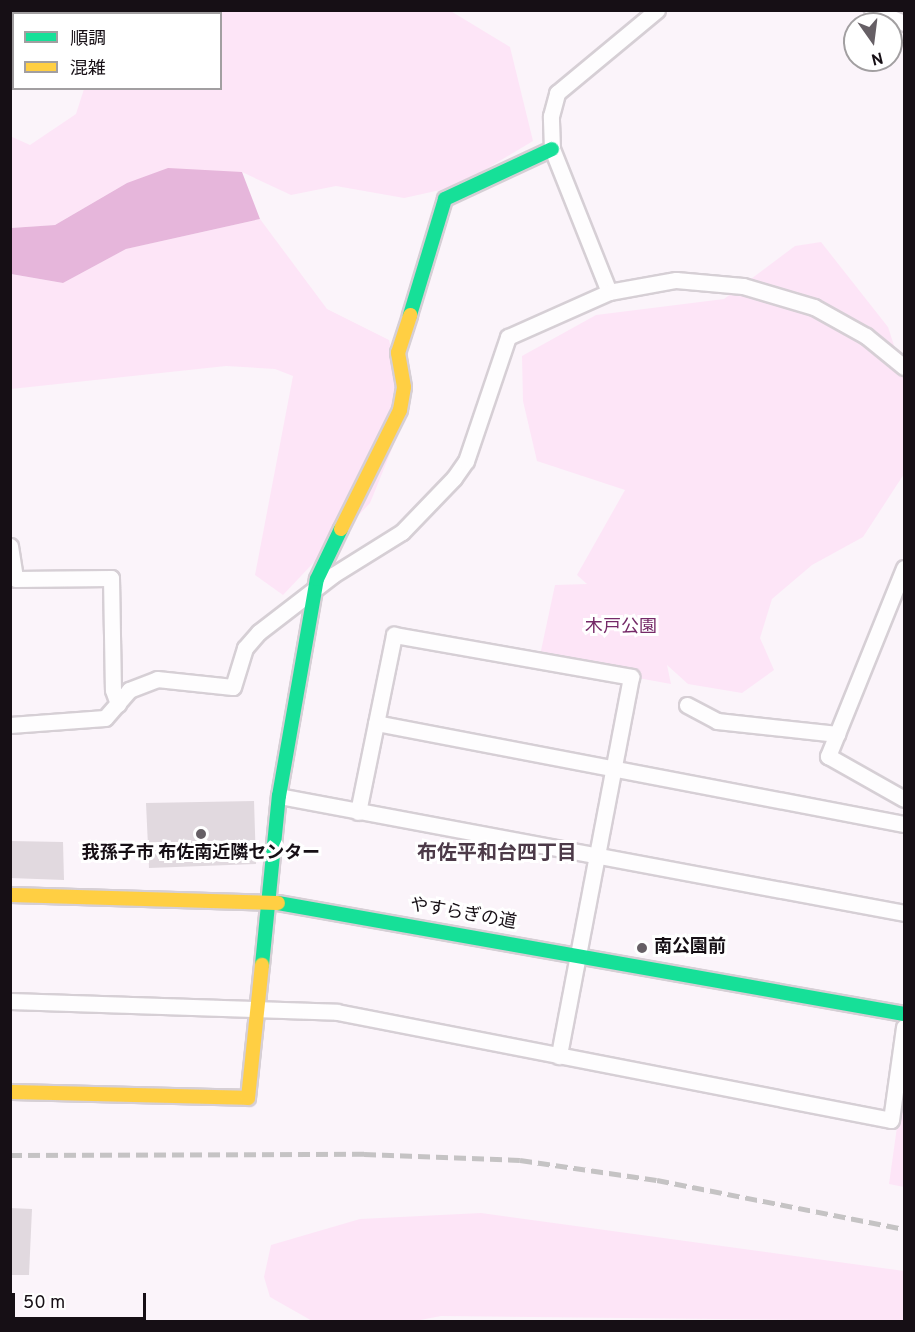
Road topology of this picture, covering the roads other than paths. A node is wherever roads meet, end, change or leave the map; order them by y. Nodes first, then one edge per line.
1 (657, 10) edge
2 (872, 10) edge
3 (904, 23) edge
4 (552, 149) junction
5 (609, 292) junction
6 (904, 367) edge
7 (10, 546) edge
8 (904, 568) edge
9 (314, 592) junction
10 (118, 704) junction
11 (687, 705) dead end
12 (376, 723) junction
13 (10, 725) edge
14 (837, 734) junction
15 (614, 767) junction
16 (279, 796) junction
17 (904, 799) edge
18 (358, 812) junction
19 (904, 824) edge
20 (597, 858) junction
21 (10, 895) edge
22 (267, 901) junction
23 (904, 913) edge
24 (579, 953) junction
25 (10, 1001) edge
26 (259, 1006) junction
27 (904, 1014) edge
28 (904, 1027) edge
29 (559, 1056) junction
30 (10, 1092) edge

1 - 4 street
2 - 3 street
4 - 5 street
4 - 9 street
5 - 6 street
5 - 9 street
7 - 10 street
8 - 14 street
9 - 10 street
9 - 16 street
10 - 13 street
11 - 14 street
12 - 15 street
12 - 15 street
12 - 18 street
14 - 17 street
15 - 19 street
15 - 20 street
16 - 18 street
16 - 22 street
18 - 20 street
20 - 23 street
20 - 24 street
21 - 22 street, やすらぎの道
22 - 24 street, やすらぎの道
22 - 26 street
24 - 27 street, やすらぎの道
24 - 29 street
25 - 26 street
26 - 29 street
26 - 30 street
28 - 29 street

